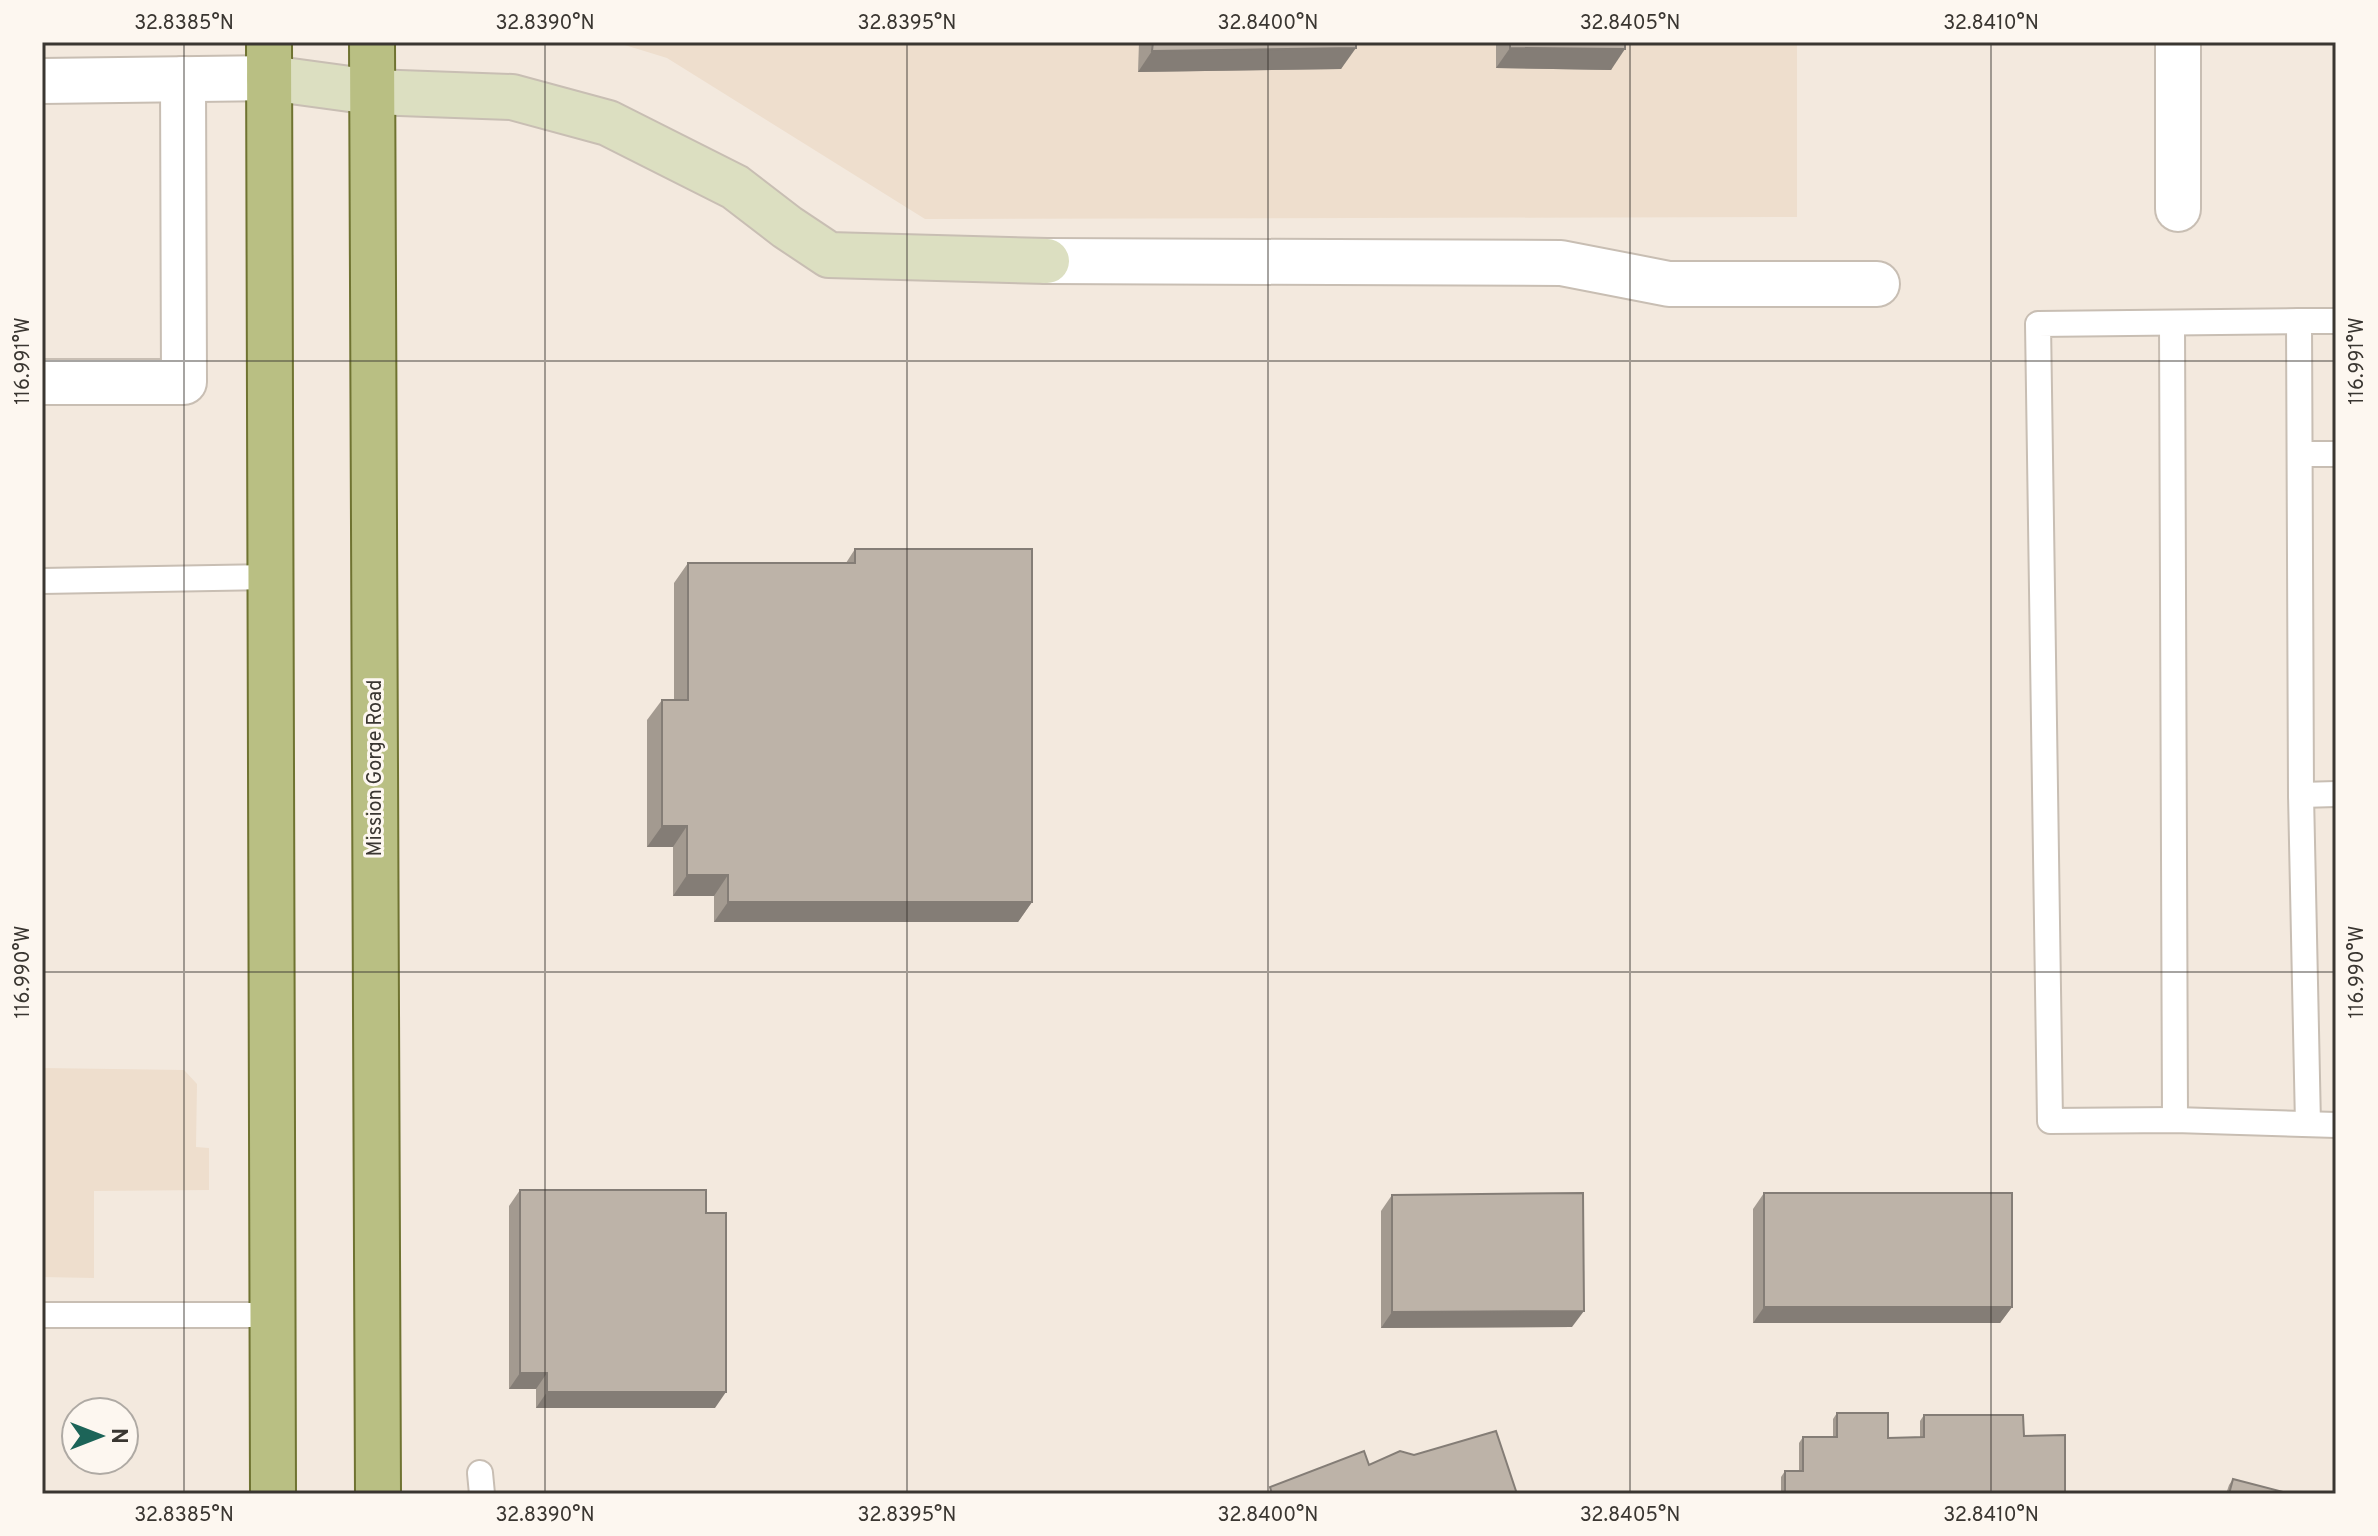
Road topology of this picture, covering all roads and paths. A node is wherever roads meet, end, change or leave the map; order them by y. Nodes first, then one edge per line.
1 (372, 42) edge
2 (2178, 42) edge
3 (269, 60) edge
4 (183, 79) junction
5 (42, 81) edge
6 (372, 92) junction
7 (2178, 209) dead end
8 (1877, 284) dead end
9 (2299, 321) junction
10 (2336, 321) edge
11 (2172, 324) junction
12 (42, 382) edge
13 (2300, 454) junction
14 (2336, 454) edge
15 (271, 577) junction
16 (42, 581) edge
17 (2336, 794) edge
18 (2301, 795) junction
19 (2175, 1120) junction
20 (2308, 1124) junction
21 (2336, 1125) edge
22 (42, 1315) edge
23 (272, 1315) junction
24 (273, 1494) edge
25 (378, 1494) edge

1 - 6 main road, Mission Gorge Road
2 - 7 street
3 - 4 street
3 - 6 street
3 - 15 main road
4 - 5 street
4 - 12 street
6 - 8 street
6 - 25 main road, Mission Gorge Road
9 - 10 lane
9 - 11 lane
9 - 13 lane
11 - 19 lane
11 - 19 lane
13 - 14 lane
13 - 18 lane
15 - 16 lane
15 - 23 main road
17 - 18 lane
18 - 20 lane
19 - 20 lane
20 - 21 lane
22 - 23 lane
23 - 24 main road

